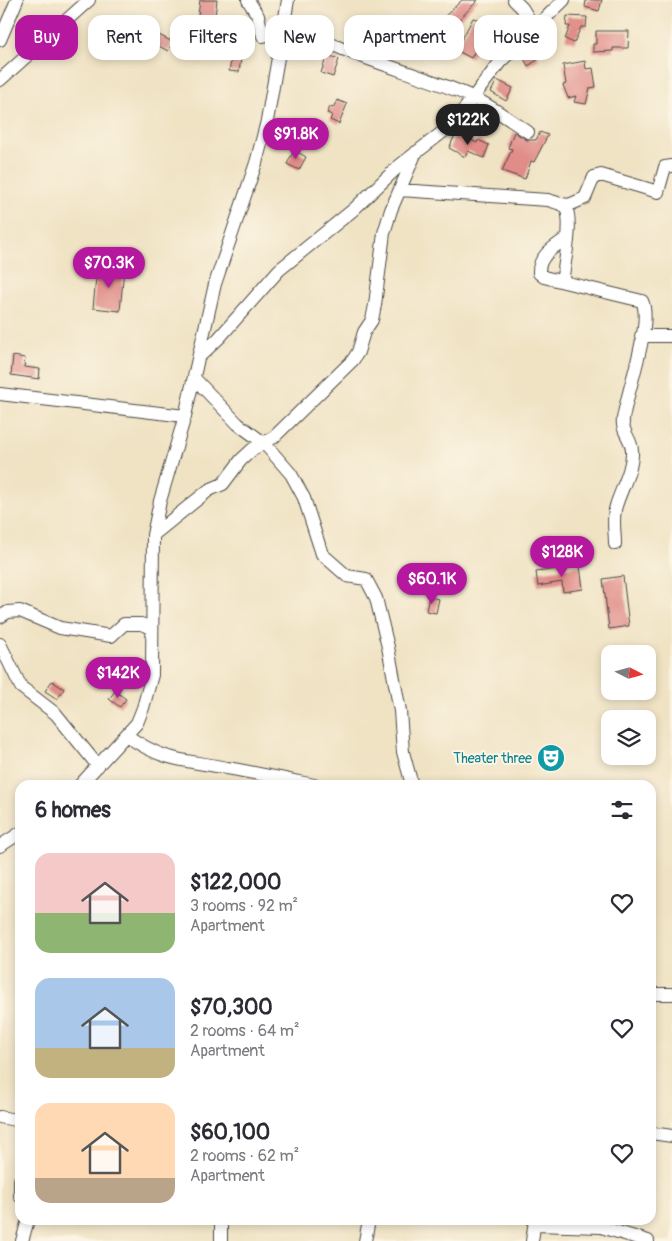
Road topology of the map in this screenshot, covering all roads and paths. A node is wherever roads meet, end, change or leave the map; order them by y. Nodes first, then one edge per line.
1 (17, 0) edge
2 (89, 0) edge
3 (248, 0) edge
4 (288, 0) edge
5 (514, 0) edge
6 (564, 0) edge
7 (285, 15) edge
8 (526, 15) edge
9 (549, 15) edge
10 (265, 35) edge
11 (0, 40) edge
12 (334, 46) edge
13 (277, 60) edge
14 (502, 60) edge
15 (0, 80) edge
16 (472, 97) junction
17 (528, 132) dead end
18 (416, 152) junction
19 (672, 166) edge
20 (400, 190) junction
21 (561, 204) junction
22 (567, 238) junction
23 (564, 282) junction
24 (641, 336) junction
25 (672, 336) edge
26 (199, 357) junction
27 (194, 378) junction
28 (0, 394) edge
29 (186, 416) junction
30 (264, 443) junction
31 (153, 535) junction
32 (615, 544) dead end
33 (0, 617) edge
34 (152, 628) junction
35 (0, 644) edge
36 (126, 735) junction
37 (98, 766) junction
38 (85, 780) edge
39 (289, 780) edge
40 (411, 780) edge
41 (15, 836) edge
42 (0, 846) edge
43 (656, 994) edge
44 (672, 994) edge
45 (0, 1117) edge
46 (15, 1120) edge
47 (656, 1134) edge
48 (672, 1136) edge
49 (27, 1225) edge
50 (221, 1225) edge
51 (369, 1225) edge
52 (535, 1225) edge
53 (575, 1225) edge
54 (22, 1241) edge
55 (221, 1241) edge
56 (365, 1241) edge
57 (532, 1241) edge
58 (648, 1241) edge

1 - 11 street
2 - 15 street
3 - 10 street
4 - 7 street
5 - 8 street
6 - 9 street
12 - 16 street
13 - 26 street
14 - 16 street
16 - 17 street
16 - 18 street
18 - 20 street
18 - 26 street
19 - 21 street
20 - 21 street
20 - 30 street
21 - 22 street
22 - 23 street
22 - 23 street
23 - 24 street
24 - 25 street
24 - 32 street
26 - 27 street
27 - 29 street
27 - 30 street
28 - 29 street
29 - 31 street
30 - 31 street
30 - 40 street
31 - 34 street
33 - 34 street
34 - 36 street
35 - 37 street
36 - 37 street
36 - 39 street
37 - 38 street
41 - 42 street
43 - 44 street
45 - 46 street
47 - 48 street
49 - 54 street
50 - 55 street
51 - 56 street
52 - 57 street
53 - 58 street

